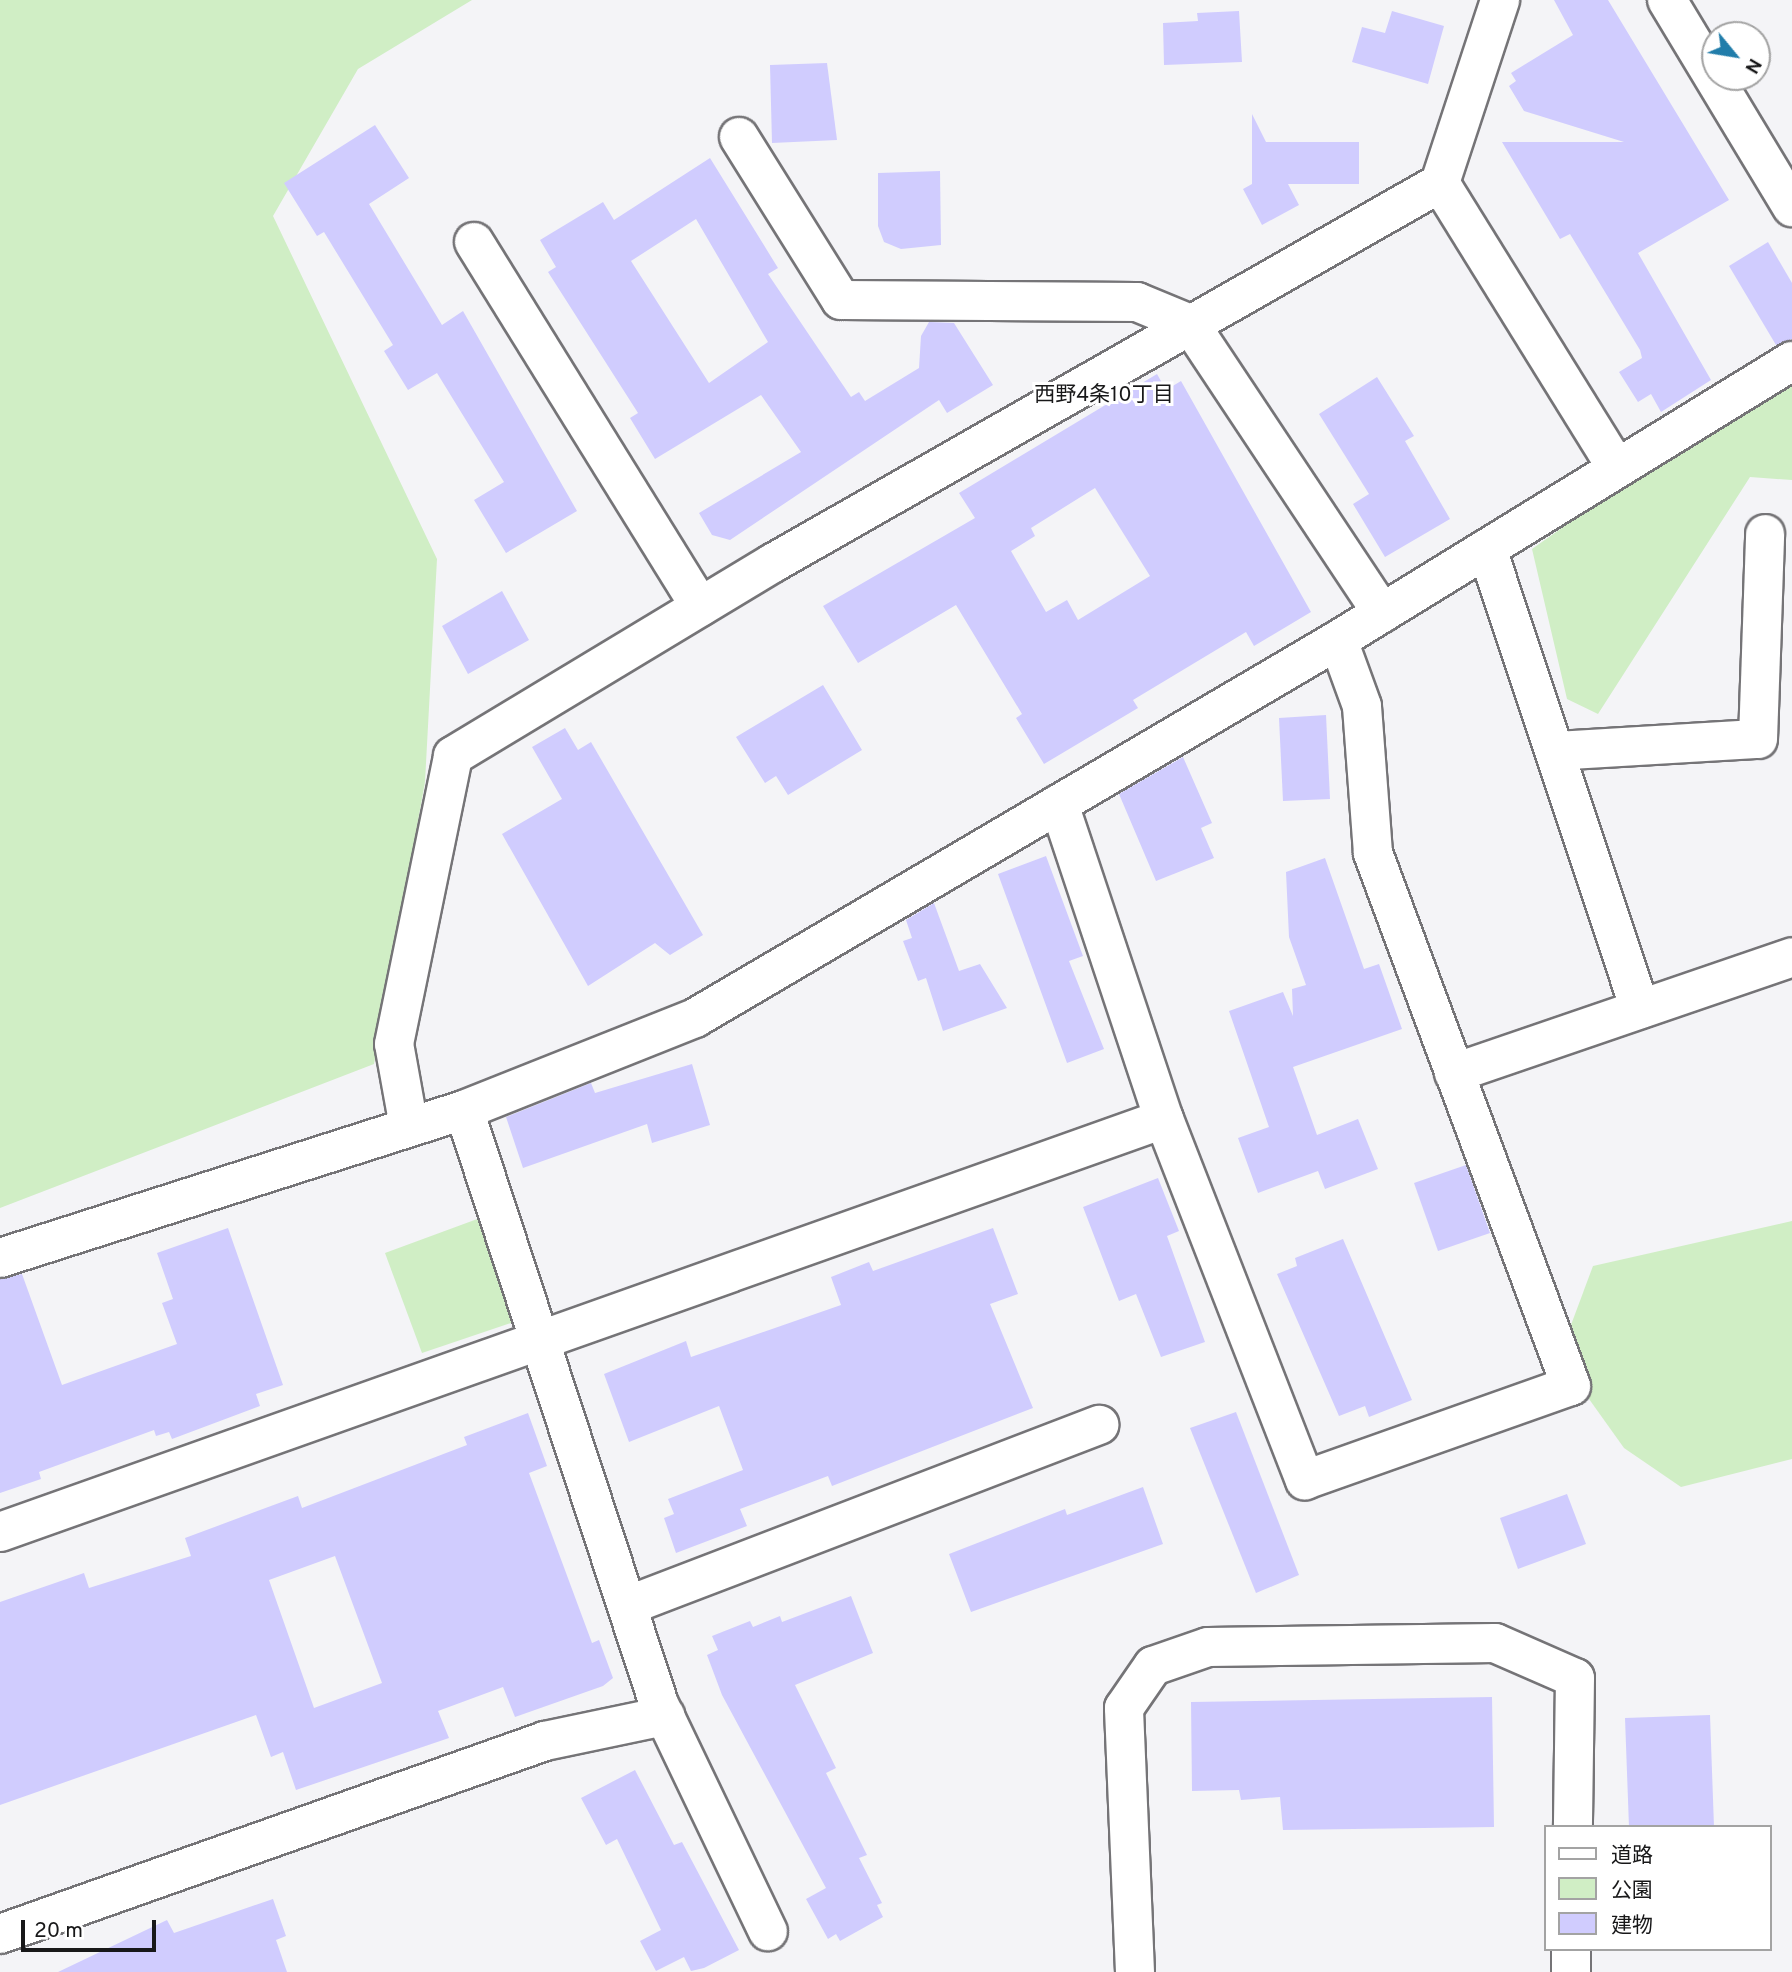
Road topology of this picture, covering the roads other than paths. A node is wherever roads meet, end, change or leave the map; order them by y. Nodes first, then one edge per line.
1 (1500, 0) edge
2 (1667, 0) edge
3 (739, 137) dead end
4 (1440, 183) junction
5 (1792, 206) edge
6 (474, 242) dead end
7 (1190, 324) junction
8 (1792, 361) edge
9 (1617, 468) junction
10 (1765, 534) dead end
11 (1487, 549) junction
12 (700, 607) junction
13 (1382, 613) junction
14 (1338, 640) junction
15 (1777, 651) edge
16 (1555, 751) junction
17 (1059, 804) junction
18 (1792, 957) edge
19 (1640, 1009) junction
20 (1454, 1073) junction
21 (464, 1110) junction
22 (1164, 1119) junction
23 (409, 1127) junction
24 (0, 1258) edge
25 (542, 1339) junction
26 (1099, 1425) dead end
27 (0, 1532) edge
28 (627, 1606) junction
29 (665, 1716) junction
30 (1573, 1825) edge
31 (768, 1931) dead end
32 (0, 1934) edge
33 (1571, 1951) edge
34 (1135, 1972) edge
35 (1571, 1972) edge

1 - 4 street
2 - 5 street
3 - 7 street
4 - 7 street
4 - 9 street
6 - 12 street
7 - 12 street
7 - 13 street
8 - 9 street
9 - 11 street
10 - 15 street
11 - 13 street
11 - 16 street
12 - 23 street
13 - 14 street
14 - 17 street
14 - 20 street
15 - 16 street
16 - 19 street
17 - 21 street
17 - 22 street
18 - 19 street
19 - 20 street
20 - 22 street
21 - 23 street
21 - 25 street
22 - 25 street
23 - 24 street
25 - 27 street
25 - 28 street
26 - 28 street
28 - 29 street
29 - 31 street
29 - 32 street
30 - 34 street
33 - 35 street

